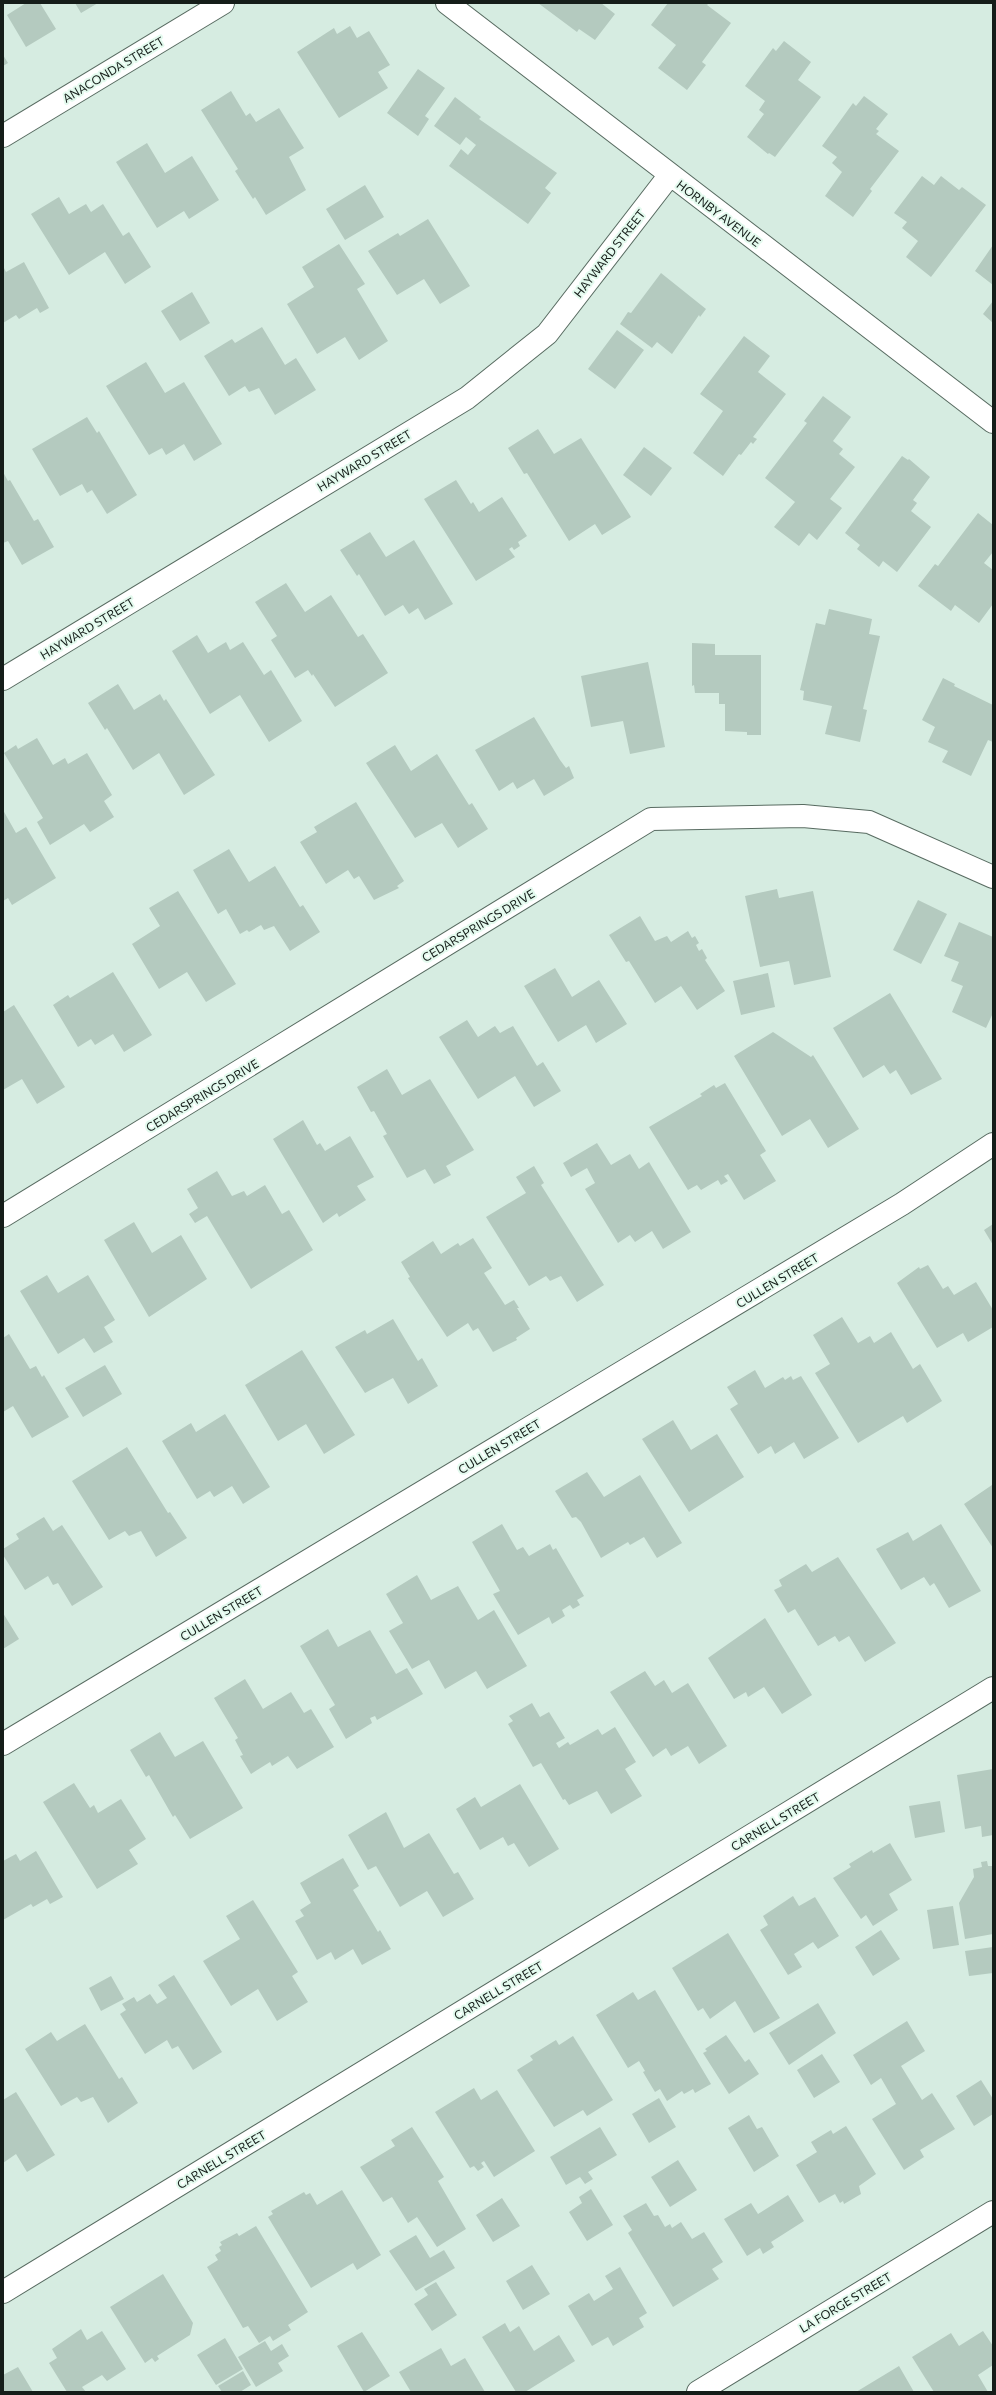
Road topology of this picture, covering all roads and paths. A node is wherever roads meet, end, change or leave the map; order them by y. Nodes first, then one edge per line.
1 (222, 3) edge
2 (446, 3) edge
3 (3, 136) edge
4 (669, 176) junction
5 (993, 422) edge
6 (3, 678) edge
7 (993, 877) edge
8 (993, 1144) edge
9 (3, 1216) edge
10 (993, 1688) edge
11 (3, 1744) edge
12 (993, 2212) edge
13 (3, 2292) edge
14 (698, 2392) edge

1 - 3 street, ANACONDA STREET
2 - 4 street, HORNBY AVENUE
4 - 5 street, HORNBY AVENUE
4 - 6 street, HAYWARD STREET
7 - 9 street, CEDARSPRINGS DRIVE
8 - 11 street, CULLEN STREET
10 - 13 street, CARNELL STREET
12 - 14 street, LA FORGE STREET

